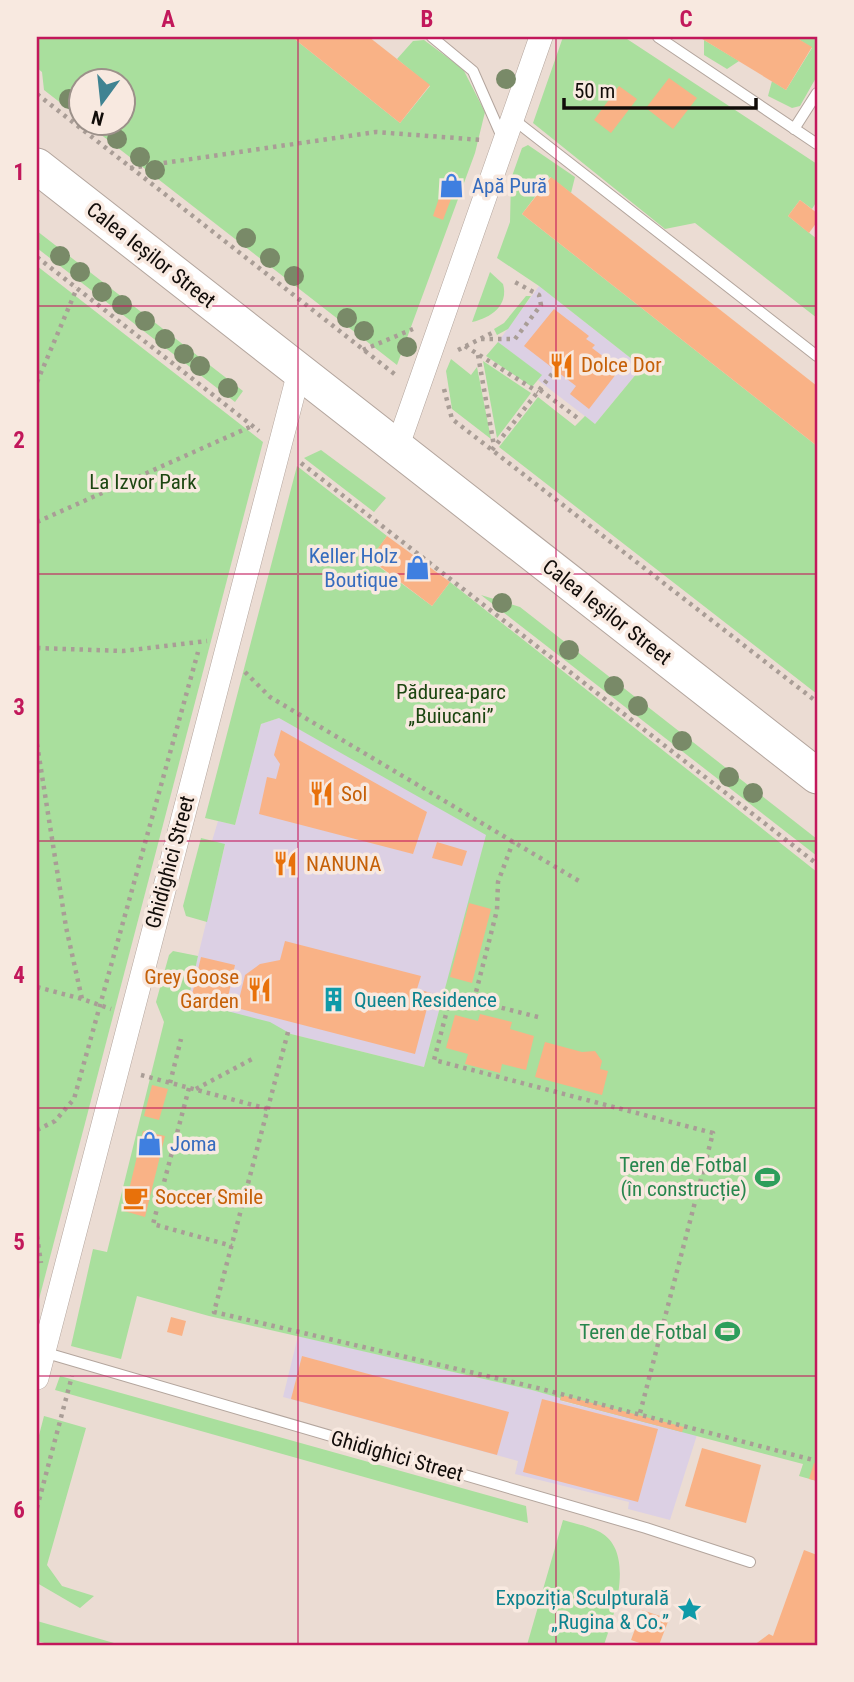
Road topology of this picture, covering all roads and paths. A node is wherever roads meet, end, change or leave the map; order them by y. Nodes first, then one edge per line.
1 (432, 37) edge
2 (541, 37) edge
3 (659, 37) edge
4 (817, 93) edge
5 (37, 94) edge
6 (512, 119) junction
7 (794, 129) junction
8 (504, 142) junction
9 (817, 144) edge
10 (37, 166) edge
11 (130, 169) junction
12 (37, 257) edge
13 (513, 281) dead end
14 (77, 288) junction
15 (421, 326) dead end
16 (496, 331) dead end
17 (481, 339) junction
18 (465, 346) junction
19 (458, 349) dead end
20 (363, 350) junction
21 (478, 355) junction
22 (817, 356) edge
23 (555, 370) dead end
24 (299, 372) junction
25 (399, 378) dead end
26 (37, 382) edge
27 (539, 391) junction
28 (452, 419) dead end
29 (579, 419) dead end
30 (253, 425) junction
31 (259, 430) junction
32 (266, 435) dead end
33 (256, 444) dead end
34 (397, 447) junction
35 (493, 449) junction
36 (302, 463) dead end
37 (37, 522) edge
38 (205, 628) dead end
39 (229, 639) junction
40 (201, 641) junction
41 (37, 648) edge
42 (265, 692) dead end
43 (817, 702) edge
44 (37, 744) edge
45 (815, 770) edge
46 (513, 842) junction
47 (817, 864) edge
48 (579, 881) dead end
49 (37, 987) edge
50 (82, 999) junction
51 (474, 1000) junction
52 (99, 1005) junction
53 (538, 1017) dead end
54 (128, 1025) junction
55 (288, 1032) dead end
56 (181, 1039) dead end
57 (254, 1058) dead end
58 (116, 1068) junction
59 (170, 1083) junction
60 (189, 1088) junction
61 (196, 1090) junction
62 (268, 1109) junction
63 (37, 1130) edge
64 (232, 1245) junction
65 (43, 1352) junction
66 (76, 1362) junction
67 (37, 1378) edge
68 (640, 1413) junction
69 (817, 1461) edge
70 (37, 1508) edge
71 (750, 1562) dead end

1 - 8 lane
2 - 6 street
3 - 7 lane
4 - 7 lane
5 - 11 path
6 - 8 street
6 - 22 lane
7 - 9 lane
8 - 11 path
8 - 34 street
10 - 24 main road, Calea Ieșilor Street
11 - 20 path
12 - 14 path
13 - 17 path
14 - 26 path
14 - 30 path
15 - 20 path
16 - 17 path
17 - 18 path
18 - 19 path
18 - 21 path
20 - 25 path
21 - 27 path
21 - 35 path
23 - 27 path
24 - 34 main road, Calea Ieșilor Street
24 - 39 street, Ghidighici Street
27 - 29 path
27 - 35 path
28 - 35 path
30 - 31 path
30 - 37 path
31 - 32 path
31 - 33 path
34 - 45 main road, Calea Ieșilor Street
35 - 43 path
36 - 47 path
38 - 40 path
39 - 40 path
39 - 54 street, Ghidighici Street
40 - 41 path
40 - 52 path
42 - 46 path
44 - 50 path
46 - 48 path
46 - 51 path
49 - 50 path
50 - 52 path
51 - 53 path
51 - 68 path
52 - 54 path
52 - 63 path
54 - 58 street, Ghidighici Street
55 - 62 path
56 - 59 path
57 - 61 path
58 - 59 path
58 - 65 street, Ghidighici Street
59 - 60 path
60 - 61 path
60 - 64 path
61 - 62 path
62 - 64 path
64 - 68 path
65 - 66 lane, Ghidighici Street
65 - 67 street, Ghidighici Street
66 - 70 path
66 - 71 lane, Ghidighici Street
68 - 69 path

